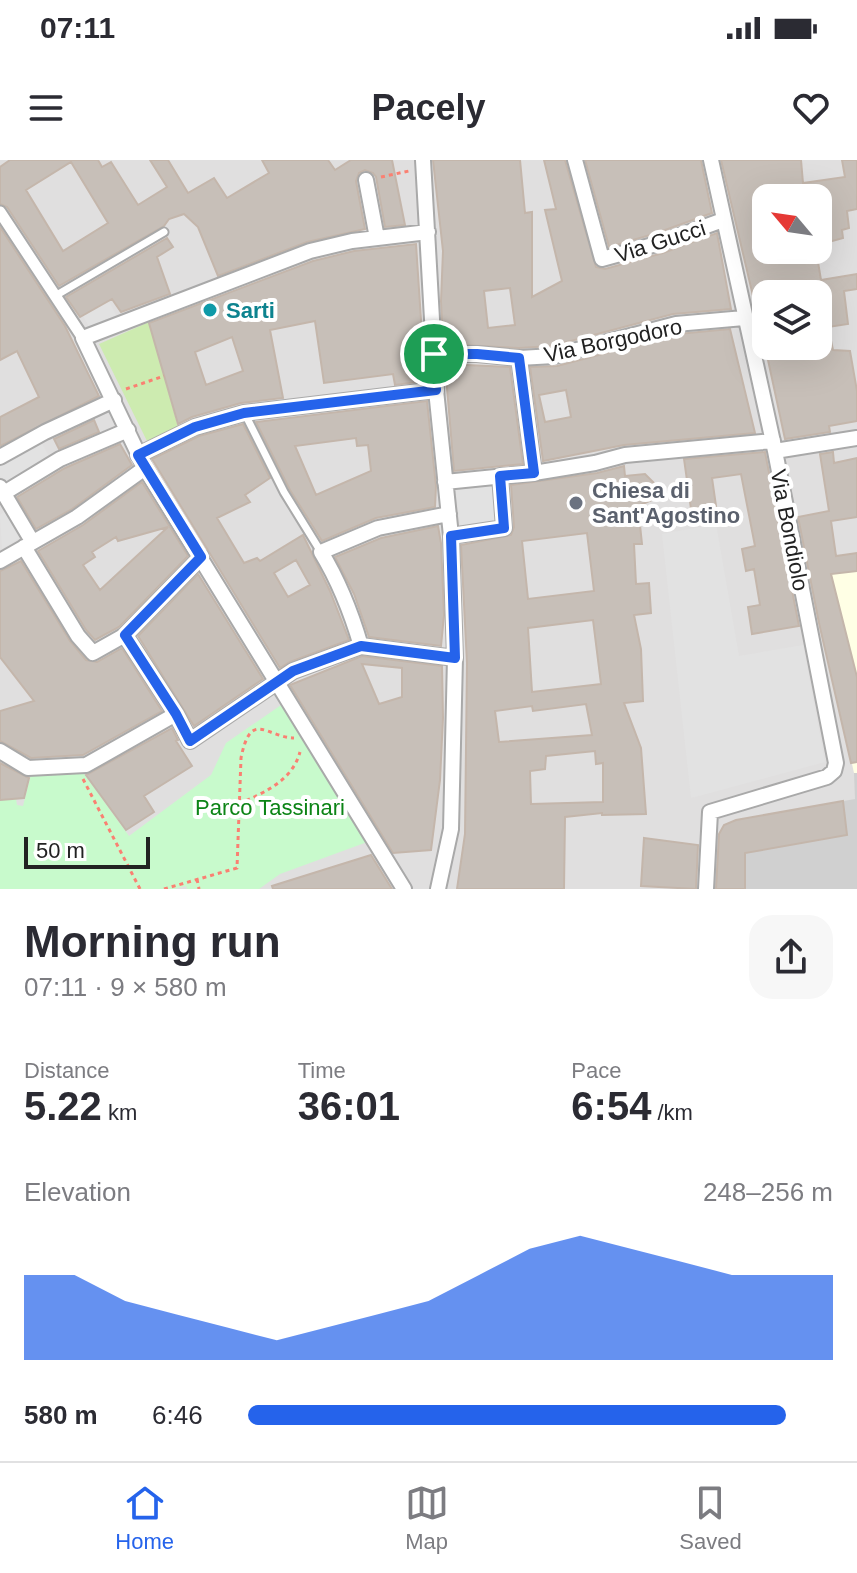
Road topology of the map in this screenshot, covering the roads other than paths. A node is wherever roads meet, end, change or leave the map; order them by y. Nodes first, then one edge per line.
1 (575, 160) edge
2 (711, 160) edge
3 (424, 164) edge
4 (366, 180) road end
5 (0, 212) edge
6 (723, 220) junction
7 (164, 232) dead end
8 (428, 232) junction
9 (377, 238) junction
10 (55, 296) junction
11 (744, 318) junction
12 (83, 338) junction
13 (434, 354) junction
14 (519, 358) junction
15 (436, 390) junction
16 (113, 397) junction
17 (244, 413) junction
18 (128, 430) junction
19 (857, 438) edge
20 (774, 446) junction
21 (0, 457) edge
22 (142, 462) junction
23 (534, 473) junction
24 (500, 476) junction
25 (445, 482) junction
26 (5, 496) edge
27 (449, 514) junction
28 (451, 536) junction
29 (28, 544) junction
30 (321, 552) junction
31 (201, 557) junction
32 (0, 561) edge
33 (125, 635) junction
34 (361, 646) junction
35 (455, 658) junction
36 (279, 683) junction
37 (176, 714) junction
38 (0, 751) edge
39 (404, 889) edge
40 (438, 889) edge
41 (706, 889) edge

1 - 6 street, Via Gucci
2 - 6 street, Via Bondiolo
3 - 8 street
4 - 9 street
5 - 10 street
6 - 11 street, Via Bondiolo
7 - 10 lane
8 - 9 street
8 - 13 street
9 - 12 street
10 - 12 street
11 - 14 street, Via Borgodoro
11 - 20 street, Via Bondiolo
12 - 16 street
13 - 14 street, Via Borgodoro
13 - 15 street
14 - 23 street
15 - 17 street
15 - 25 street
16 - 18 street
16 - 21 street
17 - 22 street
17 - 30 lane
18 - 22 street
18 - 26 street
19 - 20 street
20 - 23 street
20 - 41 street, Via Bondiolo
22 - 29 street
22 - 31 street
23 - 24 street
24 - 25 street
24 - 28 street
25 - 27 street
26 - 29 street
27 - 28 street
27 - 30 street
28 - 35 street
29 - 32 street
29 - 33 street
30 - 34 street
31 - 33 street
31 - 36 street
33 - 37 street
34 - 35 street
34 - 36 street
35 - 40 street
36 - 37 street
36 - 39 street
37 - 38 street

